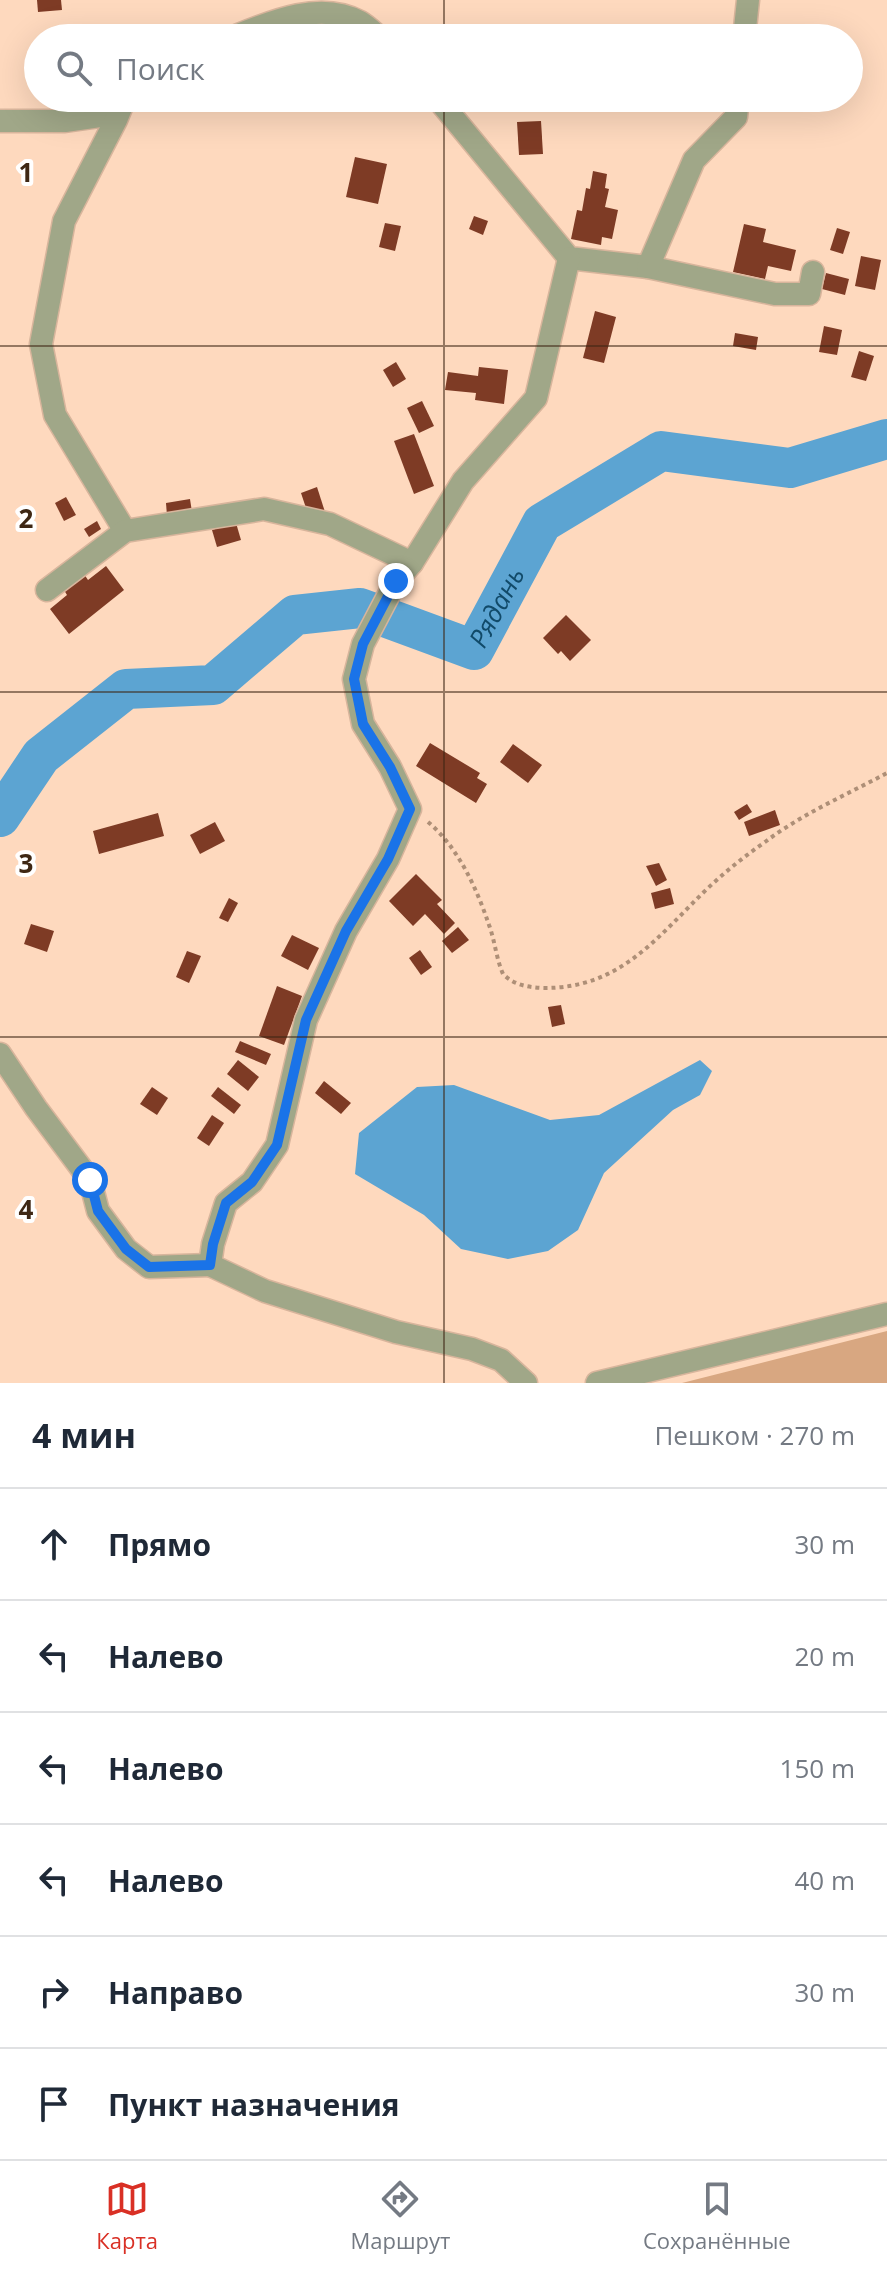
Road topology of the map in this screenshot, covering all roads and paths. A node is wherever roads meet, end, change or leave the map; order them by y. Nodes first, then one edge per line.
1 (748, 0) edge
2 (267, 24) edge
3 (364, 24) edge
4 (745, 24) edge
5 (105, 112) edge
6 (119, 112) edge
7 (449, 112) edge
8 (737, 112) edge
9 (0, 121) edge
10 (569, 258) junction
11 (648, 267) junction
12 (813, 272) dead end
13 (125, 531) junction
14 (412, 563) junction
15 (47, 590) dead end
16 (887, 773) edge
17 (410, 809) junction
18 (0, 1054) edge
19 (210, 1265) junction
20 (887, 1314) edge
21 (526, 1383) edge
22 (597, 1383) edge

1 - 4 street
2 - 3 street
5 - 9 street
6 - 13 street
7 - 10 street
8 - 11 street
10 - 11 street
10 - 14 street
11 - 12 street
13 - 14 street
13 - 15 street
14 - 17 street
16 - 17 path
17 - 19 street
18 - 19 street
19 - 21 street
20 - 22 street

